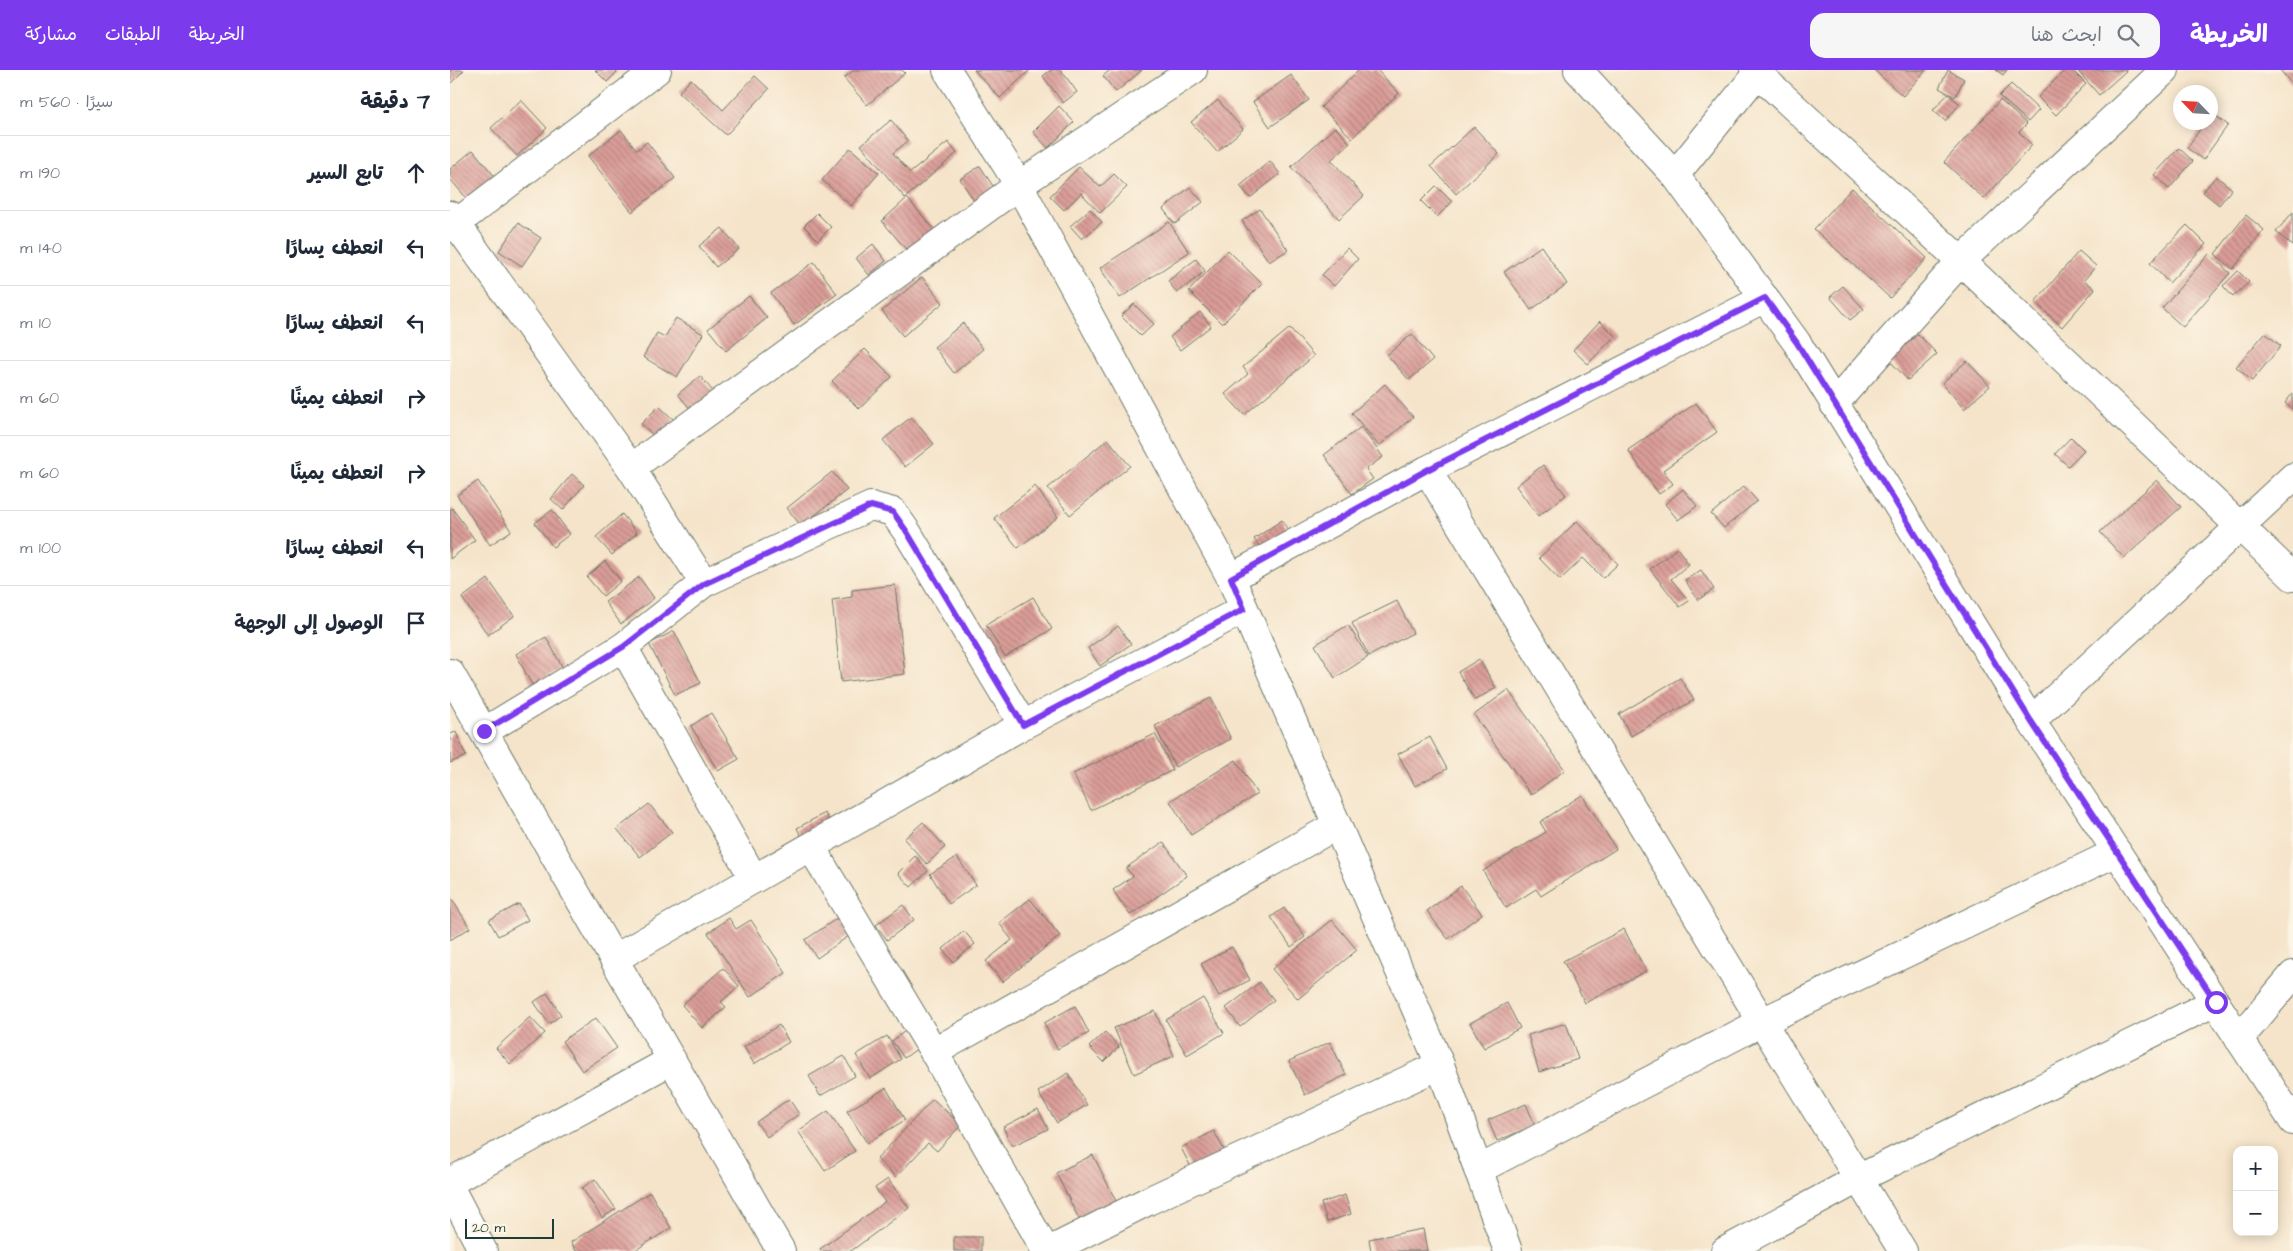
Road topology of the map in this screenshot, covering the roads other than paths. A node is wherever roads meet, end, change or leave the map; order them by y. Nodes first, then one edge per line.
1 (657, 70) edge
2 (947, 70) edge
3 (1193, 70) edge
4 (1578, 70) edge
5 (2165, 70) edge
6 (1757, 71) edge
7 (1675, 175) junction
8 (1019, 184) junction
9 (452, 223) edge
10 (1961, 261) junction
11 (1765, 298) junction
12 (1834, 404) junction
13 (631, 468) junction
14 (1427, 470) junction
15 (2293, 477) edge
16 (2240, 525) junction
17 (2293, 577) edge
18 (1231, 578) junction
19 (704, 584) junction
20 (1244, 609) junction
21 (623, 647) junction
22 (450, 673) edge
23 (2031, 721) junction
24 (1023, 725) junction
25 (484, 731) junction
26 (1336, 825) junction
27 (811, 847) junction
28 (2117, 852) junction
29 (754, 879) junction
30 (614, 959) junction
31 (2293, 975) edge
32 (2216, 1002) junction
33 (1762, 1022) junction
34 (2240, 1039) junction
35 (934, 1052) junction
36 (672, 1060) junction
37 (1440, 1065) junction
38 (2293, 1121) edge
39 (1478, 1170) junction
40 (1860, 1178) junction
41 (450, 1182) edge
42 (450, 1188) edge
43 (484, 1251) edge
44 (781, 1251) edge
45 (1048, 1251) edge
46 (1508, 1251) edge
47 (1725, 1251) edge
48 (1903, 1251) edge

1 - 9 street
2 - 8 street
3 - 8 street
4 - 7 street
5 - 10 street
6 - 7 street
6 - 10 street
7 - 11 street
8 - 13 street
8 - 18 street
9 - 13 street
10 - 12 street
10 - 16 street
11 - 12 street
11 - 14 street
12 - 23 street
13 - 19 street
14 - 18 street
14 - 33 street
15 - 16 street
16 - 17 street
16 - 23 street
18 - 20 street
19 - 21 street
19 - 24 street
20 - 24 street
20 - 26 street
21 - 25 street
21 - 29 street
22 - 25 street
23 - 28 street
24 - 27 street
25 - 30 street
26 - 35 street
26 - 37 street
27 - 29 street
27 - 35 street
28 - 32 street
28 - 33 street
29 - 30 street
30 - 36 street
31 - 34 street
32 - 34 street
32 - 40 street
33 - 39 street
33 - 40 street
34 - 38 street
35 - 45 street
36 - 41 street
36 - 44 street
37 - 39 street
37 - 45 street
39 - 46 street
40 - 47 street
40 - 48 street
42 - 43 street

